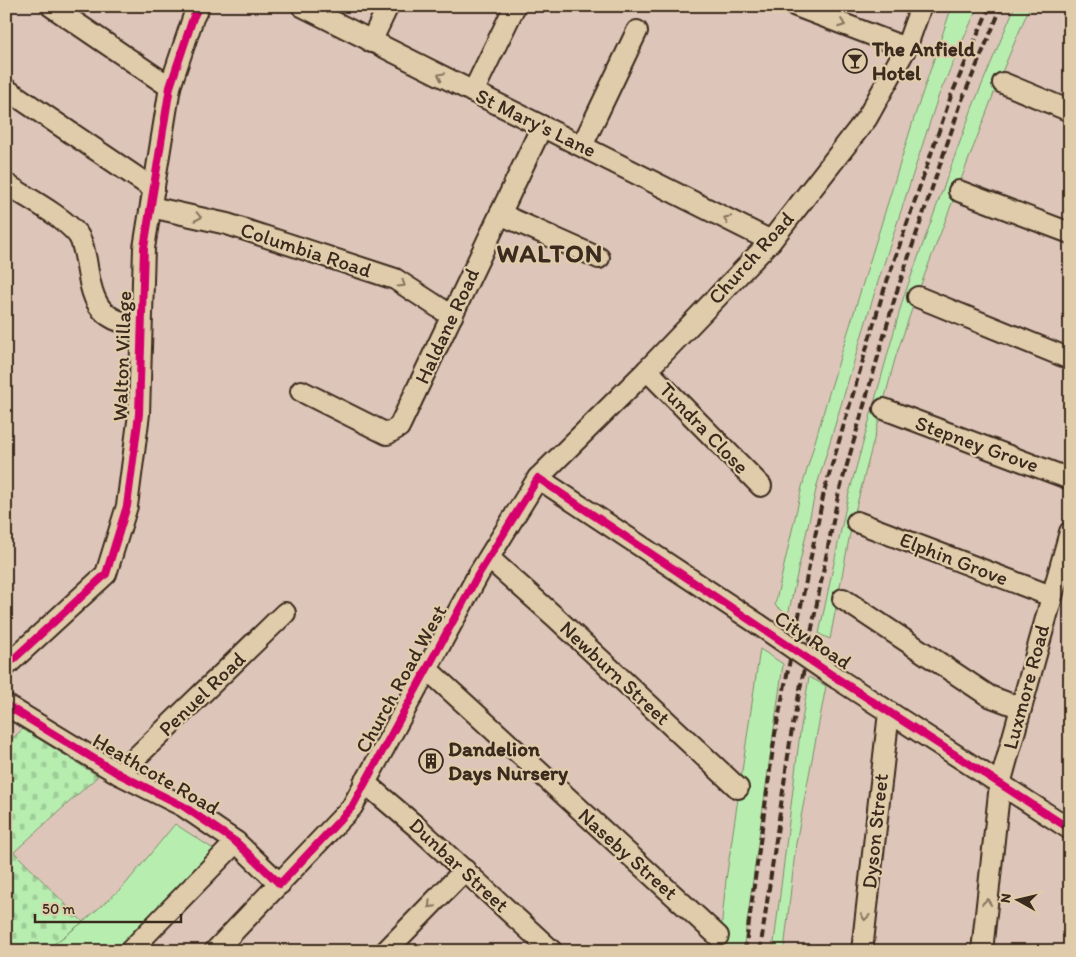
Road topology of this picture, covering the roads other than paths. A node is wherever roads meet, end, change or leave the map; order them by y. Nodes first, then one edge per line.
1 (51, 6) edge
2 (199, 6) edge
3 (302, 6) edge
4 (388, 6) edge
5 (515, 6) edge
6 (796, 6) edge
7 (921, 6) edge
8 (637, 31) dead end
9 (371, 42) junction
10 (906, 48) junction
11 (1003, 83) dead end
12 (170, 87) junction
13 (6, 89) edge
14 (473, 92) junction
15 (1070, 111) edge
16 (542, 126) junction
17 (582, 146) junction
18 (6, 184) edge
19 (959, 191) dead end
20 (152, 198) junction
21 (500, 214) junction
22 (1070, 233) edge
23 (771, 241) junction
24 (599, 258) dead end
25 (918, 297) dead end
26 (452, 316) junction
27 (140, 325) junction
28 (1070, 359) edge
29 (647, 370) junction
30 (301, 391) dead end
31 (884, 409) dead end
32 (538, 478) junction
33 (1070, 479) edge
34 (761, 486) dead end
35 (857, 522) dead end
36 (1070, 532) edge
37 (490, 559) junction
38 (1051, 596) junction
39 (842, 599) dead end
40 (284, 613) dead end
41 (6, 666) edge
42 (427, 669) junction
43 (6, 705) edge
44 (1021, 708) junction
45 (888, 712) junction
46 (119, 774) junction
47 (364, 782) junction
48 (1000, 784) junction
49 (738, 788) dead end
50 (1070, 829) edge
51 (236, 842) junction
52 (465, 870) junction
53 (280, 884) junction
54 (718, 936) dead end
55 (130, 951) edge
56 (215, 951) edge
57 (386, 951) edge
58 (551, 951) edge
59 (862, 951) edge
60 (982, 951) edge

1 - 12 street
2 - 12 street, Walton Village
3 - 9 street, St Mary's Lane
4 - 9 street
5 - 14 street
6 -> 10 street
7 - 10 street, Church Road
8 - 17 street
14 -> 9 street, St Mary's Lane
10 - 23 street, Church Road
11 - 15 street
12 - 20 street, Walton Village
13 - 20 street
14 - 16 street, St Mary's Lane
16 - 17 street, St Mary's Lane
16 - 21 street, Haldane Road
23 -> 17 street, St Mary's Lane
18 - 27 street
19 - 22 street
20 -> 26 street, Columbia Road
20 - 27 street, Walton Village
21 - 24 street
21 - 26 street, Haldane Road
23 - 29 street, Church Road
25 - 28 street
26 - 30 street, Haldane Road
27 - 41 street, Walton Village
29 - 32 street, Church Road
29 - 34 street, Tundra Close
31 - 33 street, Stepney Grove
32 - 37 street, Church Road West
32 - 45 street, City Road, bridge
35 - 38 street, Elphin Grove
36 - 38 street, Luxmore Road
37 - 42 street, Church Road West
37 - 49 street, Newburn Street
38 - 44 street, Luxmore Road
39 - 44 street
40 - 46 street, Penuel Road
42 - 47 street, Church Road West
42 - 54 street, Naseby Street
43 - 46 street, Heathcote Road
44 - 48 street, Luxmore Road
45 - 48 street, City Road
45 -> 59 street, Dyson Street
46 - 51 street, Heathcote Road
47 - 52 street, Dunbar Street
47 - 53 street, Church Road West
48 - 50 street, City Road
60 -> 48 street, Luxmore Road
51 - 53 street, Heathcote Road
51 - 55 street
52 -> 57 street
52 - 58 street, Dunbar Street
53 - 56 street, Church Road West

